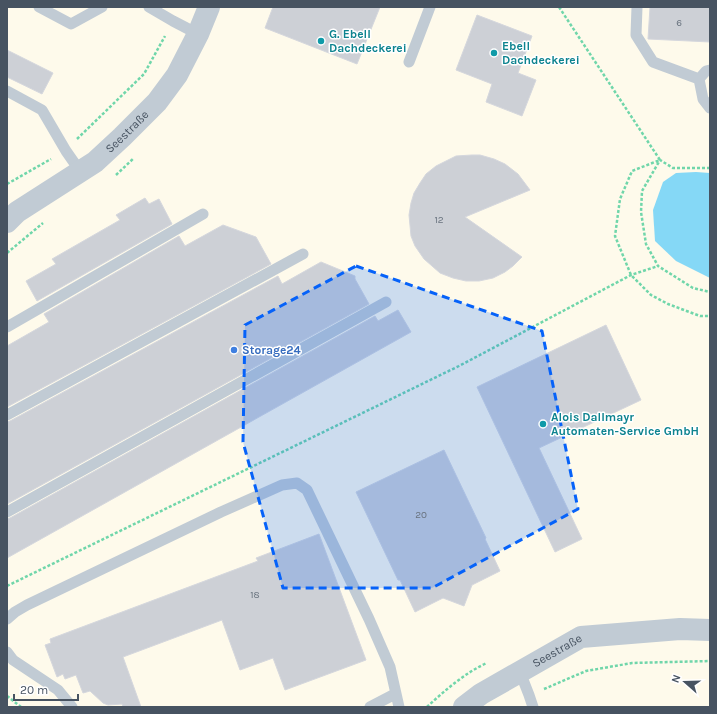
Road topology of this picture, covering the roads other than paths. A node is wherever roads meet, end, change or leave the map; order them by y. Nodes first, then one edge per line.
1 (38, 7) edge
2 (102, 7) edge
3 (148, 7) edge
4 (209, 7) edge
5 (430, 7) edge
6 (637, 7) edge
7 (198, 34) junction
8 (409, 62) dead end
9 (710, 70) edge
10 (699, 80) junction
11 (7, 91) edge
12 (710, 108) edge
13 (80, 172) junction
14 (203, 214) dead end
15 (7, 222) edge
16 (303, 254) dead end
17 (386, 302) dead end
18 (7, 327) edge
19 (7, 415) edge
20 (7, 512) edge
21 (7, 619) edge
22 (710, 630) edge
23 (7, 652) edge
24 (520, 672) junction
25 (395, 694) junction
26 (72, 707) edge
27 (370, 707) edge
28 (398, 707) edge
29 (464, 707) edge
30 (533, 707) edge

1 - 2 lane
3 - 7 lane
4 - 7 street, Seestraße
5 - 8 lane
6 - 10 lane
7 - 13 street, Seestraße
9 - 10 lane
10 - 12 lane
11 - 13 lane
13 - 15 street, Seestraße
14 - 18 lane
16 - 19 lane
17 - 20 lane
21 - 25 lane
22 - 24 street, Seestraße
23 - 26 lane
24 - 29 street, Seestraße
24 - 30 lane
25 - 27 lane
25 - 28 lane

